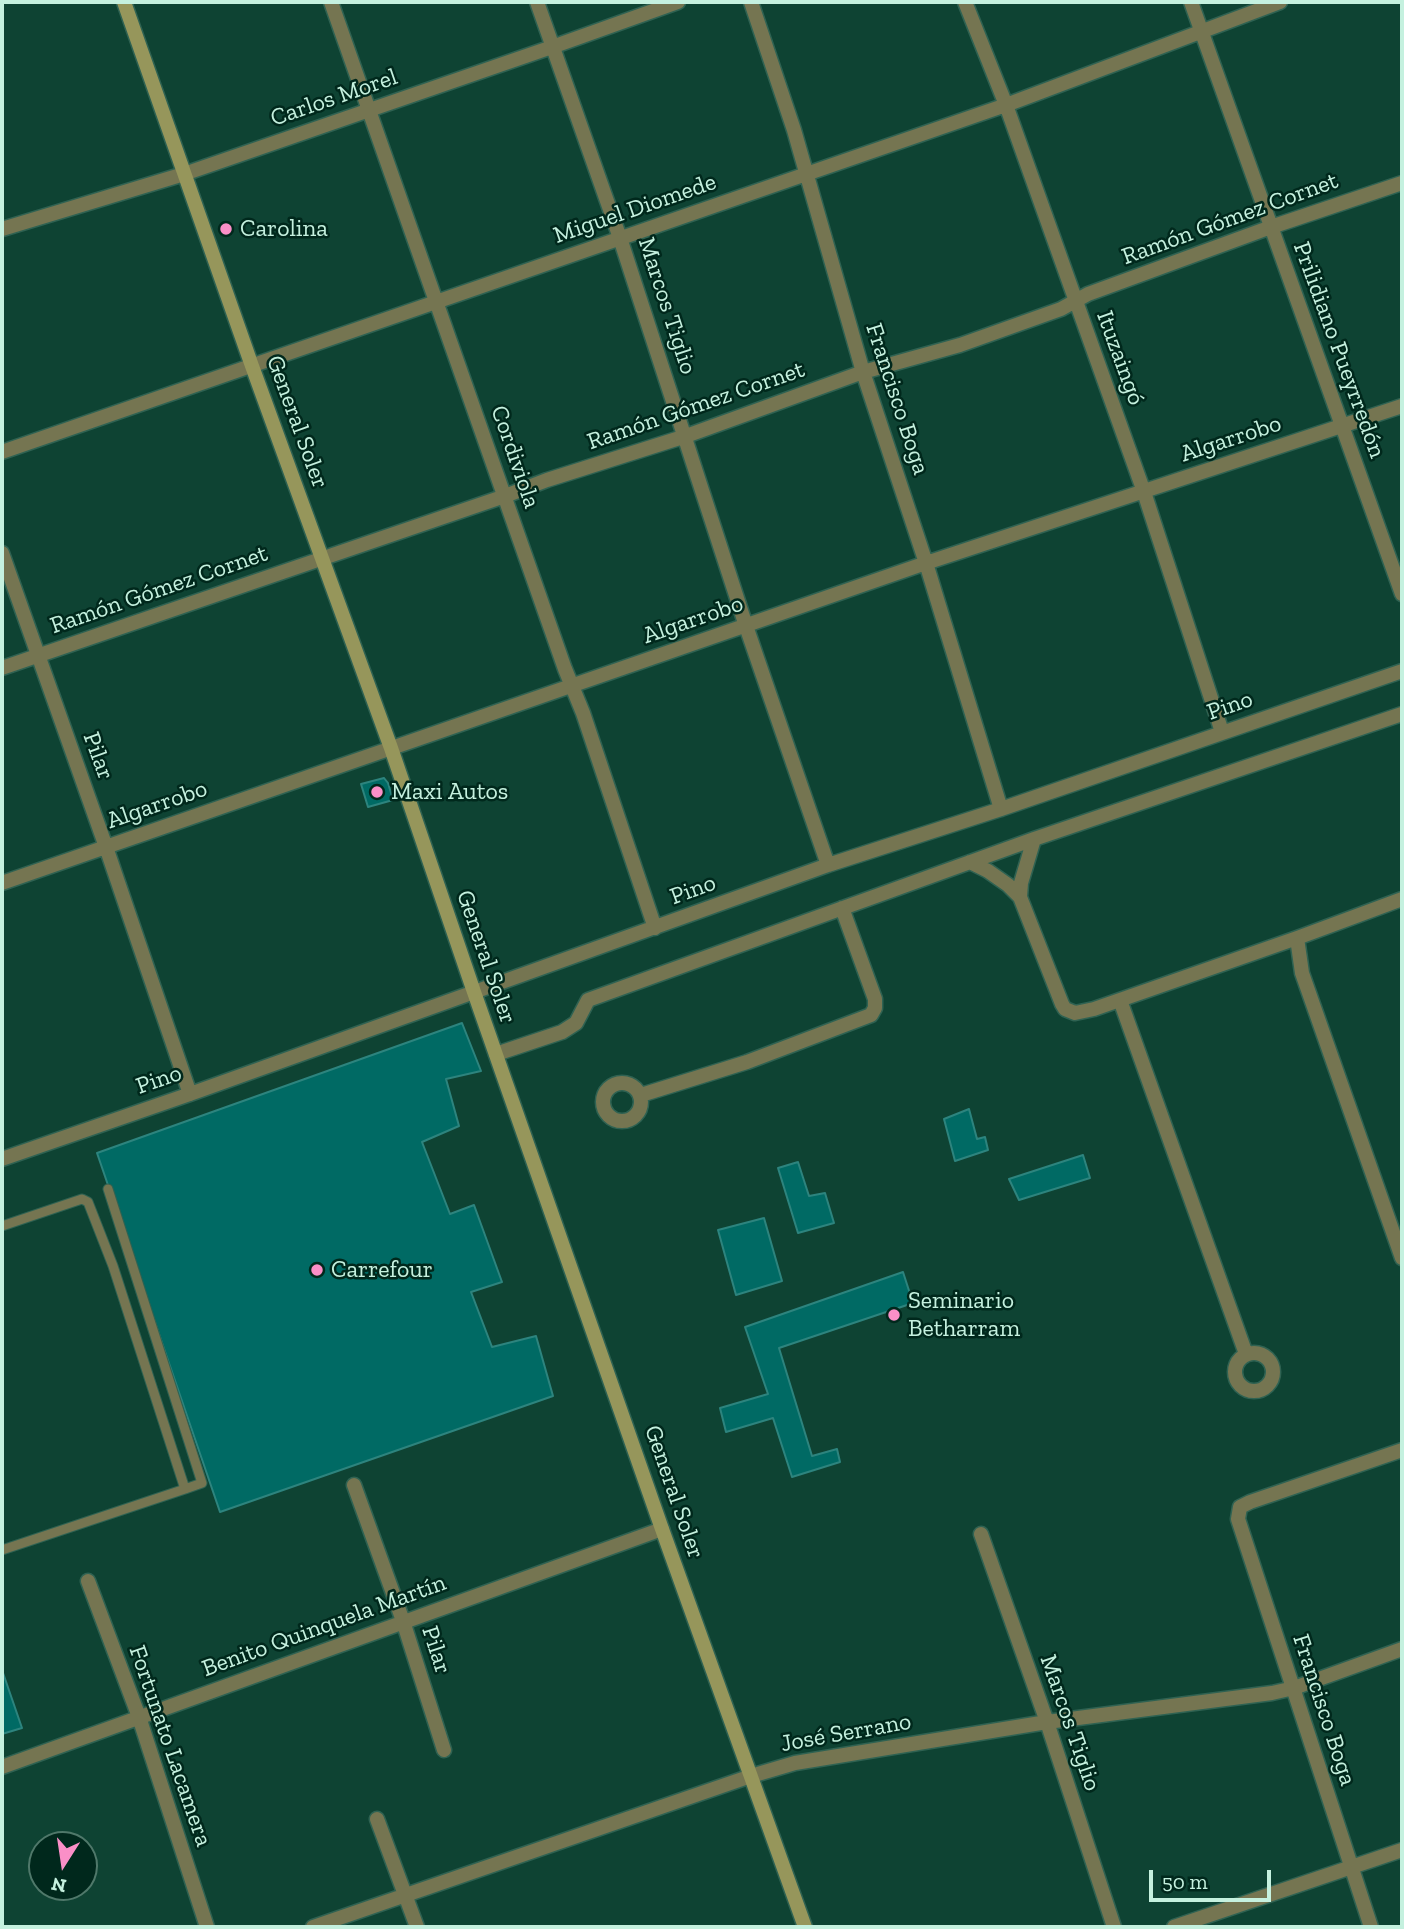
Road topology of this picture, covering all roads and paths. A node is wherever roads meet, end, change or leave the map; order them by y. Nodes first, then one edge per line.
1 (124, 2) edge
2 (331, 2) edge
3 (537, 2) edge
4 (678, 2) edge
5 (751, 2) edge
6 (965, 2) edge
7 (1191, 2) edge
8 (1280, 2) edge
9 (1201, 33) junction
10 (552, 47) junction
11 (1006, 105) junction
12 (369, 109) junction
13 (184, 174) junction
14 (806, 176) junction
15 (1402, 183) edge
16 (1271, 227) junction
17 (2, 229) edge
18 (620, 237) junction
19 (1075, 301) junction
20 (436, 303) junction
21 (252, 366) junction
22 (863, 372) junction
23 (1402, 406) edge
24 (1342, 427) junction
25 (686, 436) junction
26 (2, 452) edge
27 (1144, 492) junction
28 (505, 496) junction
29 (2, 554) edge
30 (322, 558) junction
31 (926, 564) junction
32 (1402, 594) edge
33 (746, 626) junction
34 (37, 656) junction
35 (2, 668) edge
36 (1402, 671) edge
37 (573, 686) junction
38 (1402, 714) edge
39 (1223, 732) junction
40 (391, 748) junction
41 (1001, 809) junction
42 (1034, 839) junction
43 (106, 847) junction
44 (970, 862) junction
45 (828, 865) junction
46 (2, 883) edge
47 (1020, 897) junction
48 (1402, 899) edge
49 (842, 908) junction
50 (655, 928) junction
51 (1297, 939) junction
52 (474, 992) junction
53 (1120, 1000) junction
54 (496, 1054) junction
55 (190, 1094) junction
56 (641, 1095) dead end
57 (2, 1159) edge
58 (108, 1189) dead end
59 (2, 1226) edge
60 (1402, 1258) edge
61 (1246, 1354) dead end
62 (1402, 1450) edge
63 (354, 1485) dead end
64 (185, 1489) junction
65 (662, 1529) junction
66 (981, 1534) dead end
67 (2, 1550) edge
68 (88, 1581) dead end
69 (403, 1622) junction
70 (1402, 1649) edge
71 (1294, 1688) junction
72 (139, 1717) junction
73 (1046, 1722) junction
74 (444, 1750) dead end
75 (2, 1767) edge
76 (751, 1776) junction
77 (377, 1819) dead end
78 (1402, 1850) edge
79 (1352, 1867) junction
80 (406, 1896) junction
81 (207, 1927) edge
82 (313, 1927) edge
83 (417, 1927) edge
84 (805, 1927) edge
85 (1114, 1927) edge
86 (1174, 1927) edge
87 (1371, 1927) edge

1 - 13 street, General Soler
2 - 12 street, Cordiviola
3 - 10 street, Marcos Tiglio
4 - 10 street, Carlos Morel
5 - 14 street, Francisco Boga
6 - 11 street, Ituzaingó
7 - 9 street, Prilidiano Pueyrredón
8 - 9 street, Miguel Diomede
9 - 11 street, Miguel Diomede
9 - 16 street, Prilidiano Pueyrredón
10 - 12 street, Carlos Morel
10 - 18 street, Marcos Tiglio
11 - 14 street, Miguel Diomede
11 - 19 street, Ituzaingó
12 - 13 street, Carlos Morel
12 - 20 street, Cordiviola
13 - 17 street, Carlos Morel
13 - 21 street, General Soler
14 - 18 street, Miguel Diomede
14 - 22 street, Francisco Boga
15 - 16 street, Ramón Gómez Cornet
16 - 19 street, Ramón Gómez Cornet
16 - 24 street, Prilidiano Pueyrredón
18 - 20 street, Miguel Diomede
18 - 25 street, Marcos Tiglio
19 - 22 street, Ramón Gómez Cornet
19 - 27 street, Ituzaingó
20 - 21 street, Miguel Diomede
20 - 28 street, Cordiviola
21 - 26 street, Miguel Diomede
21 - 30 street, General Soler
22 - 25 street, Ramón Gómez Cornet
22 - 31 street, Francisco Boga
23 - 24 street, Algarrobo
24 - 27 street, Algarrobo
24 - 32 street, Prilidiano Pueyrredón
25 - 28 street, Ramón Gómez Cornet
25 - 33 street, Marcos Tiglio
27 - 31 street, Algarrobo
27 - 39 street, Ituzaingó
28 - 30 street, Ramón Gómez Cornet
28 - 37 street, Cordiviola
29 - 34 street, Pilar
30 - 34 street, Ramón Gómez Cornet
30 - 40 street, General Soler
31 - 33 street, Algarrobo
31 - 41 street, Francisco Boga
33 - 37 street, Algarrobo
33 - 45 street, Marcos Tiglio
34 - 35 street, Ramón Gómez Cornet
34 - 43 street, Pilar
36 - 39 street, Pino
37 - 40 street, Algarrobo
37 - 50 street, Cordiviola
38 - 42 street
39 - 41 street, Pino
40 - 43 street, Algarrobo
40 - 52 street, General Soler
41 - 45 street, Pino
42 - 44 street
42 - 47 street
43 - 46 street, Algarrobo
43 - 55 street, Pilar
44 - 47 street
44 - 49 street
45 - 50 street, Pino
47 - 53 street
48 - 51 street
49 - 54 street
49 - 56 street
50 - 52 street, Pino
51 - 53 street
51 - 60 street
52 - 54 street, General Soler
52 - 55 street, Pino
53 - 61 street
54 - 65 street, General Soler
55 - 57 street, Pino
58 - 64 lane
59 - 64 lane
62 - 71 street, Francisco Boga
63 - 69 street, Pilar
64 - 67 lane
65 - 69 street, Benito Quinquela Martín
65 - 76 street, General Soler
66 - 73 street, Marcos Tiglio
68 - 72 street, Fortunato Lacamera
69 - 72 street, Benito Quinquela Martín
69 - 74 street, Pilar
70 - 71 street, José Serrano
71 - 73 street, José Serrano
71 - 79 street, Francisco Boga
72 - 75 street, Benito Quinquela Martín
72 - 81 street, Fortunato Lacamera
73 - 76 street, José Serrano
73 - 85 street, Marcos Tiglio
76 - 80 street, José Serrano
76 - 84 street, General Soler
77 - 80 street
78 - 79 street
79 - 86 street
79 - 87 street, Francisco Boga
80 - 82 street, José Serrano
80 - 83 street

